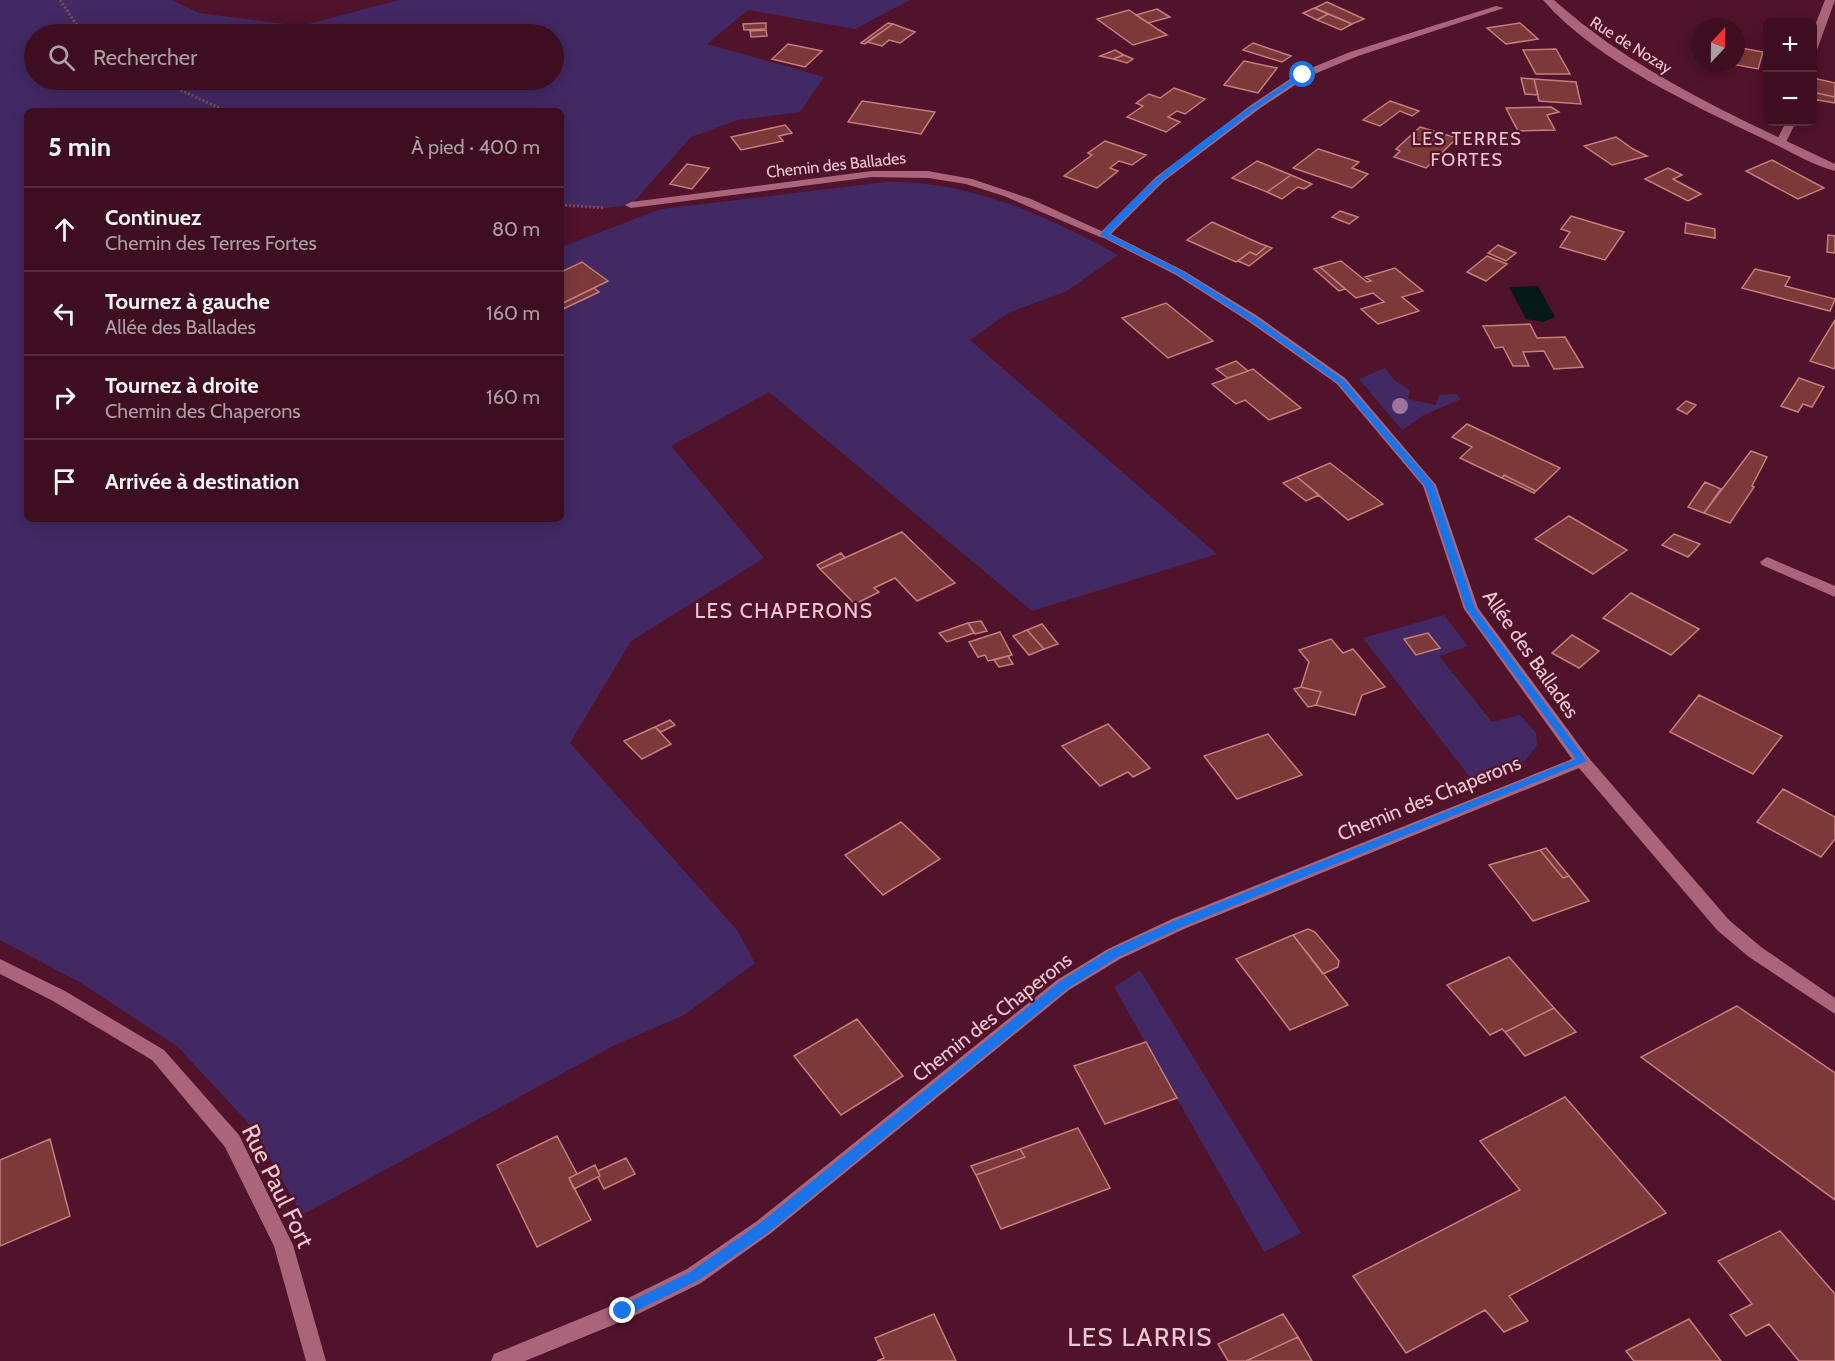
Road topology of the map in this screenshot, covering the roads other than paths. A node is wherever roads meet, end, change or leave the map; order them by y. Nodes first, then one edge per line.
1 (1548, 0) edge
2 (1830, 0) edge
3 (1499, 8) dead end
4 (1817, 34) edge
5 (1789, 126) edge
6 (1781, 142) junction
7 (1835, 168) edge
8 (631, 205) road end
9 (1104, 235) junction
10 (1767, 562) dead end
11 (1835, 592) edge
12 (1582, 761) junction
13 (0, 966) edge
14 (1835, 1007) edge
15 (316, 1361) edge
16 (501, 1361) edge

1 - 6 street, Rue de Nozay
2 - 4 street
3 - 9 street
5 - 6 street
6 - 7 street, Rue de Nozay
8 - 9 street, Chemin des Ballades
9 - 12 street, Allée des Ballades
10 - 11 street
12 - 14 street, Allée des Ballades
12 - 16 street, Chemin des Chaperons
13 - 15 street, Rue Paul Fort

